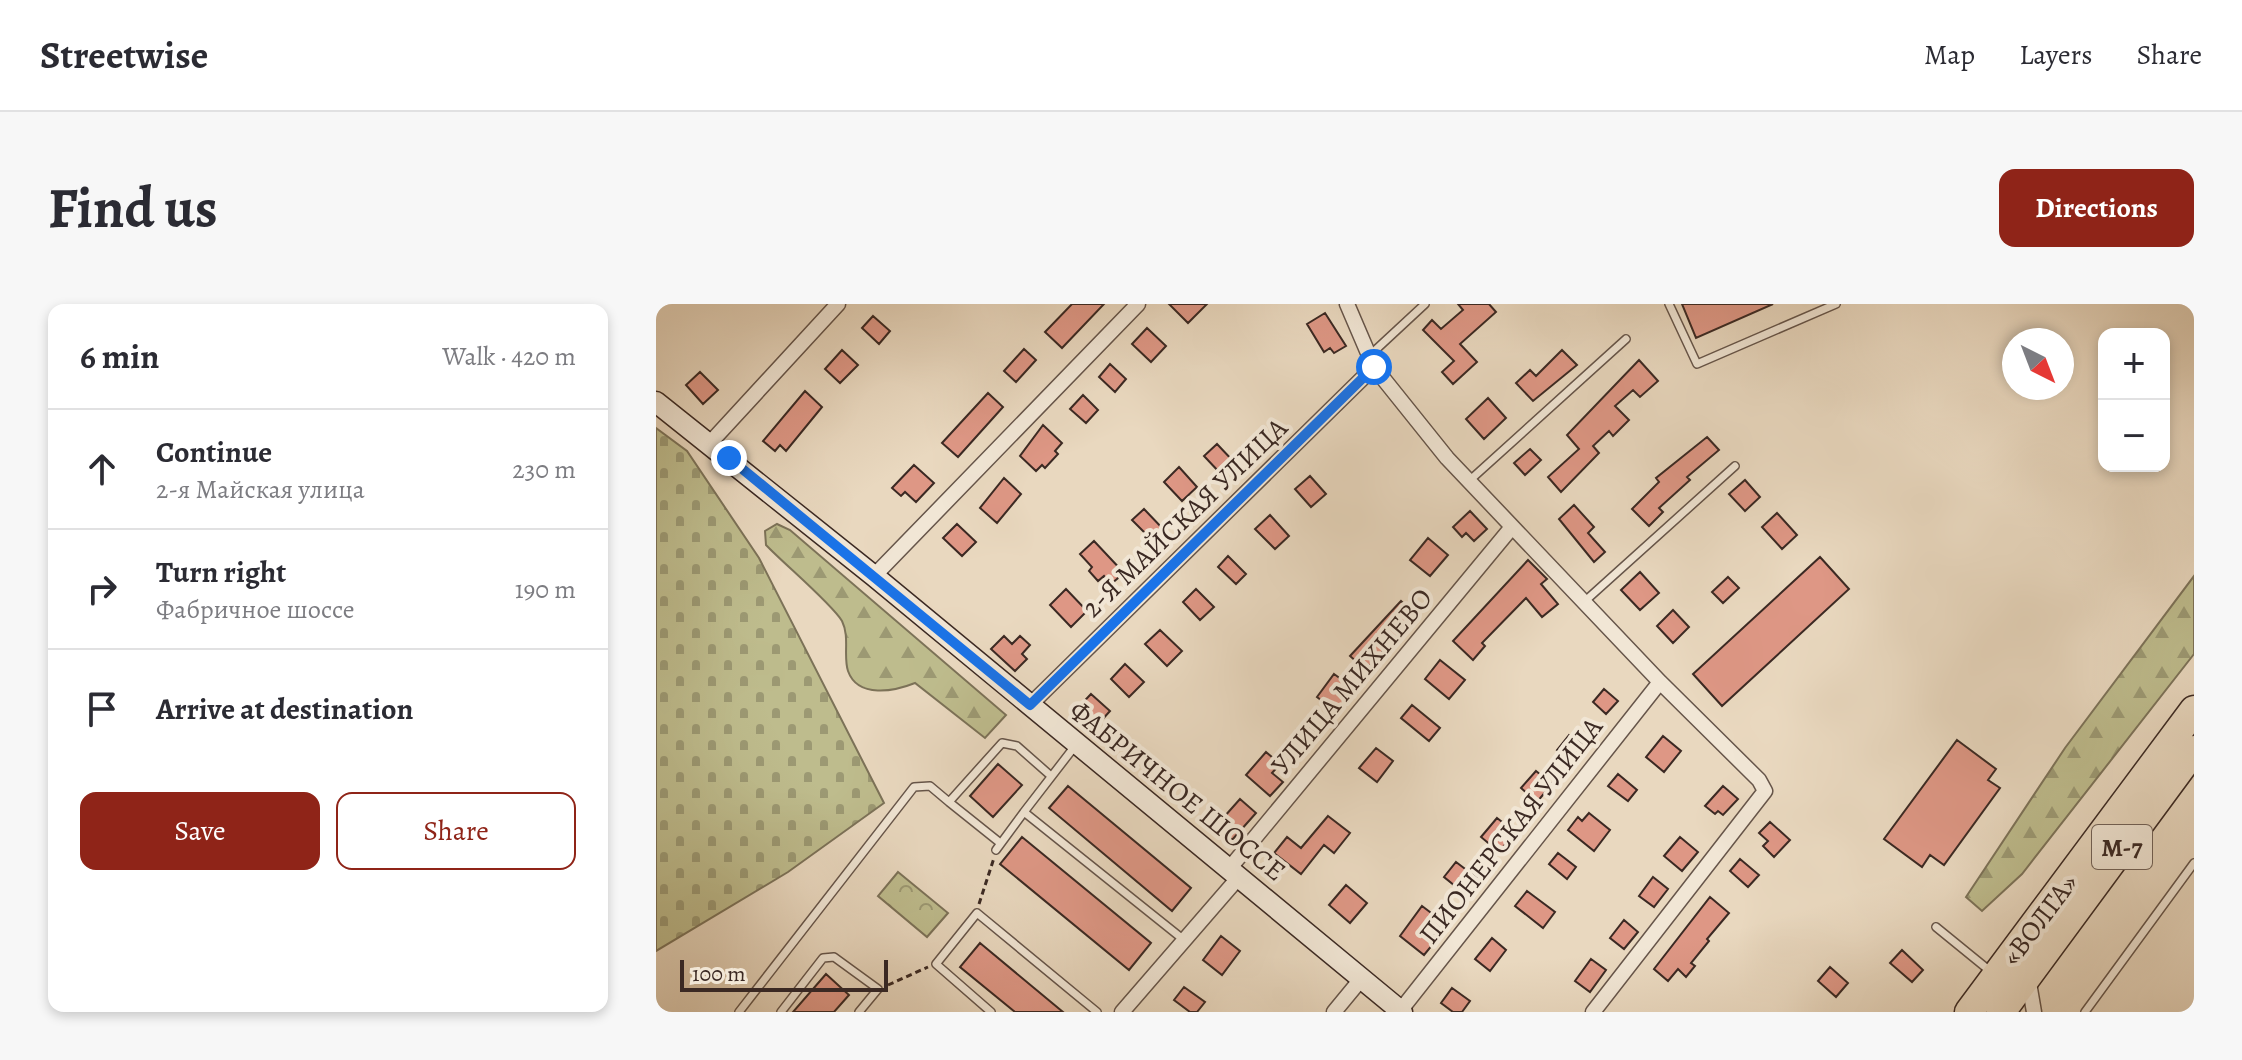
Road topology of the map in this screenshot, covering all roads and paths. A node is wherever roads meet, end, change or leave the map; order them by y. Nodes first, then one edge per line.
1 (838, 304) edge
2 (1138, 304) edge
3 (1347, 304) edge
4 (1425, 304) edge
5 (1669, 304) edge
6 (1836, 304) edge
7 (1626, 339) dead end
8 (1372, 361) junction
9 (656, 402) edge
10 (710, 443) junction
11 (1735, 466) dead end
12 (1469, 481) junction
13 (1512, 527) junction
14 (874, 576) junction
15 (1584, 602) junction
16 (1660, 682) junction
17 (1030, 705) junction
18 (2194, 710) edge
19 (1077, 745) junction
20 (2194, 750) edge
21 (1051, 776) junction
22 (949, 802) junction
23 (1024, 812) junction
24 (997, 846) junction
25 (2194, 863) edge
26 (1234, 873) junction
27 (977, 913) junction
28 (1936, 927) dead end
29 (1184, 940) junction
30 (936, 964) junction
31 (1996, 976) junction
32 (2028, 976) junction
33 (1362, 978) junction
34 (878, 989) junction
35 (1401, 1011) edge
36 (739, 1012) edge
37 (781, 1012) edge
38 (859, 1012) edge
39 (991, 1012) edge
40 (1097, 1012) edge
41 (1122, 1012) edge
42 (1334, 1012) edge
43 (1593, 1012) edge
44 (1969, 1012) edge
45 (2001, 1012) edge
46 (2034, 1012) edge
47 (2085, 1012) edge

1 - 10 street
2 - 14 street
3 - 8 street
4 - 8 lane
5 - 6 lane
7 - 12 lane
8 - 12 street
8 - 17 street, 2-Я МАЙСКАЯ УЛИЦА
9 - 10 main road, ФАБРИЧНОЕ ШОССЕ
10 - 14 main road, ФАБРИЧНОЕ ШОССЕ
11 - 15 lane
12 - 13 street
13 - 15 street
13 - 26 street, УЛИЦА МИХНЕВО
14 - 17 main road, ФАБРИЧНОЕ ШОССЕ
15 - 16 street
16 - 35 street, ПИОНЕРСКАЯ УЛИЦА
16 - 43 street
17 - 19 main road, ФАБРИЧНОЕ ШОССЕ
18 - 31 highway, «ВОЛГА» / М-7
19 - 21 lane
19 - 26 main road, ФАБРИЧНОЕ ШОССЕ
20 - 32 highway, «ВОЛГА» / М-7
21 - 22 lane
21 - 23 lane
22 - 24 lane
22 - 36 lane
23 - 24 lane
23 - 29 lane
24 - 27 path
25 - 47 lane
26 - 29 street, УЛИЦА МИХНЕВО
26 - 33 main road, ФАБРИЧНОЕ ШОССЕ
27 - 30 lane
27 - 40 lane
28 - 31 lane
29 - 41 street, УЛИЦА МИХНЕВО
30 - 34 path
30 - 39 lane
31 - 44 highway, «ВОЛГА» / М-7
32 - 45 highway, «ВОЛГА» / М-7
32 - 46 street
33 - 35 main road, ФАБРИЧНОЕ ШОССЕ
33 - 42 street
34 - 37 lane
34 - 38 lane

